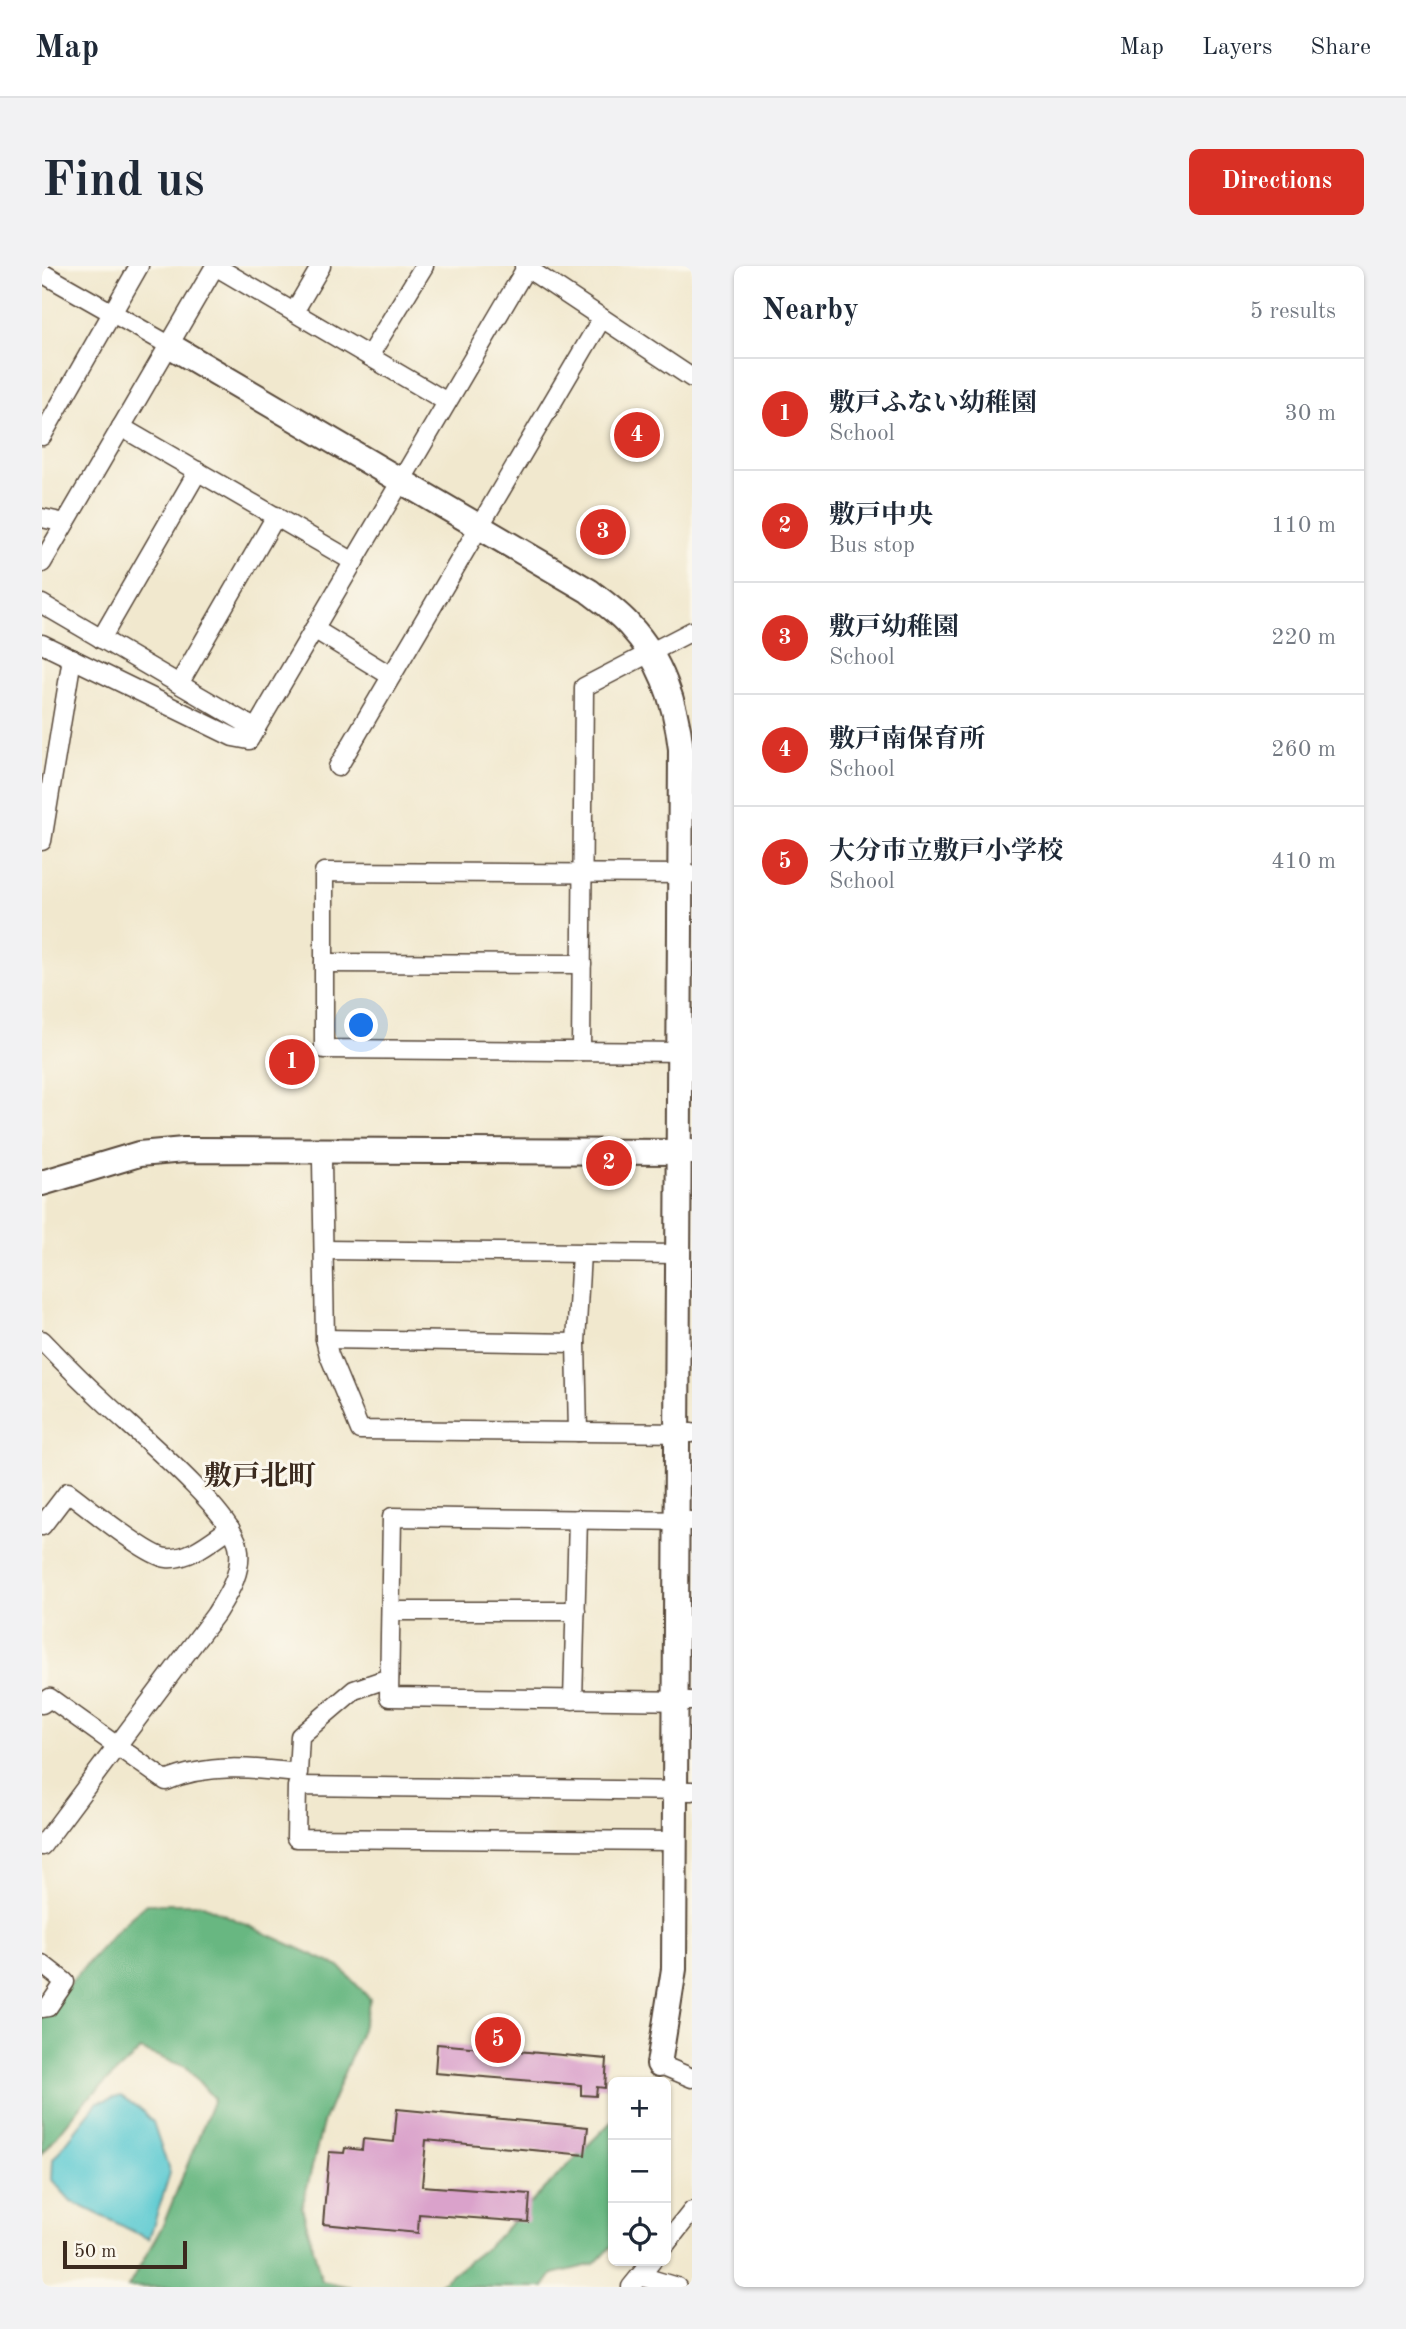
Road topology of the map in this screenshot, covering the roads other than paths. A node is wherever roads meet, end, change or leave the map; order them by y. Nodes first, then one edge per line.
1 (139, 266) edge
2 (215, 266) edge
3 (321, 266) edge
4 (424, 266) edge
5 (525, 267) edge
6 (42, 273) edge
7 (112, 312) junction
8 (294, 312) junction
9 (602, 318) junction
10 (169, 345) junction
11 (369, 356) junction
12 (692, 378) edge
13 (447, 402) junction
14 (121, 427) junction
15 (42, 436) edge
16 (198, 471) junction
17 (401, 481) junction
18 (276, 516) junction
19 (42, 517) edge
20 (65, 523) junction
21 (480, 525) junction
22 (354, 562) junction
23 (42, 563) edge
24 (42, 604) edge
25 (314, 629) junction
26 (692, 631) edge
27 (102, 639) junction
28 (42, 644) edge
29 (649, 653) junction
30 (72, 658) junction
31 (391, 676) junction
32 (179, 684) junction
33 (256, 729) junction
34 (338, 767) dead end
35 (686, 783) edge
36 (42, 841) edge
37 (583, 874) junction
38 (686, 874) edge
39 (324, 963) junction
40 (582, 964) junction
41 (581, 1051) junction
42 (685, 1052) edge
43 (685, 1152) edge
44 (322, 1161) dead end
45 (42, 1183) edge
46 (325, 1250) junction
47 (581, 1253) junction
48 (678, 1254) junction
49 (325, 1339) junction
50 (42, 1340) edge
51 (576, 1343) junction
52 (578, 1432) junction
53 (684, 1433) edge
54 (578, 1520) junction
55 (684, 1521) edge
56 (42, 1526) edge
57 (230, 1528) junction
58 (391, 1611) junction
59 (576, 1611) junction
60 (389, 1678) junction
61 (573, 1700) junction
62 (683, 1701) edge
63 (42, 1704) edge
64 (118, 1747) junction
65 (683, 1791) edge
66 (674, 1841) junction
67 (42, 1846) edge
68 (42, 1964) edge
69 (683, 1970) edge
70 (42, 2008) edge
71 (659, 2064) joint
72 (692, 2078) edge
73 (692, 2211) edge
74 (671, 2238) edge
75 (648, 2266) edge
76 (636, 2282) edge
77 (677, 2287) edge

1 - 7 street
2 - 8 street
2 - 10 street
3 - 8 street
4 - 11 street
5 - 9 street
5 - 13 street
6 - 7 street
7 - 10 street
7 - 15 street
8 - 11 street
9 - 12 street
9 - 21 street
10 - 14 street
10 - 17 street
11 - 13 street
13 - 17 street
14 - 16 street
14 - 20 street
16 - 18 street
16 - 27 street
17 - 21 street
17 - 22 street
18 - 22 street
18 - 32 street
19 - 20 street
20 - 23 street
21 - 29 street
21 - 31 street
22 - 25 street
24 - 27 street
25 - 31 street
25 - 33 street
26 - 29 street
27 - 32 street
28 - 30 street
29 - 35 street
29 - 37 street
30 - 33 street
30 - 36 street
31 - 34 street
32 - 33 street
35 - 38 street
37 - 38 street
37 - 39 street
37 - 40 street
38 - 42 street
39 - 40 street
39 - 41 street
40 - 41 street
41 - 42 street
42 - 43 street
43 - 45 street
43 - 48 street
44 - 46 street
46 - 47 street
46 - 49 street
47 - 48 street
47 - 51 street
48 - 53 street
49 - 51 street
49 - 52 street
50 - 57 street
51 - 52 street
52 - 53 street
53 - 55 street
54 - 55 street
54 - 58 street
54 - 59 street
55 - 62 street
56 - 57 street
57 - 64 street
58 - 59 street
58 - 60 street
59 - 61 street
60 - 61 street
60 - 64 street
61 - 62 street
62 - 65 street
63 - 64 street
64 - 67 street
65 - 66 street
65 - 66 street
66 - 69 street
68 - 70 street
69 - 71 street
71 - 72 street
73 - 74 street
75 - 76 street
76 - 77 street

